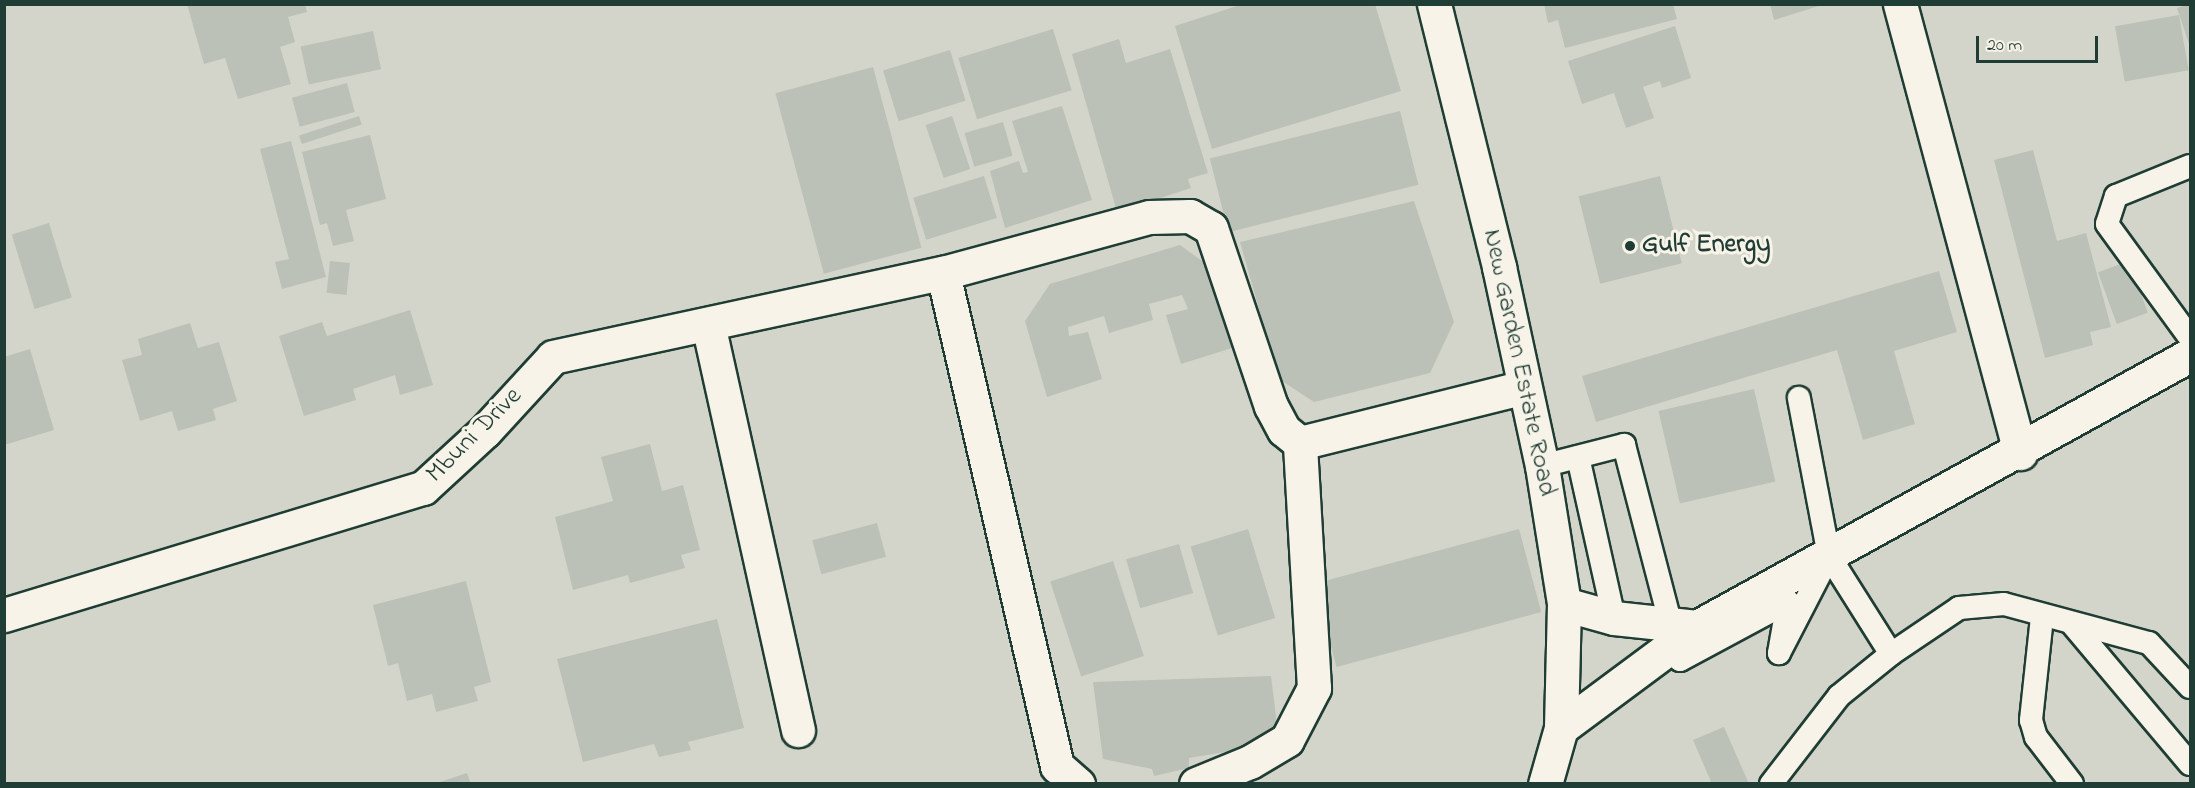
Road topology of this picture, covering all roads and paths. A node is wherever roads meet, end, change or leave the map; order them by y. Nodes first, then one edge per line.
1 (1434, 4) edge
2 (1900, 4) edge
3 (2190, 166) edge
4 (943, 273) junction
5 (708, 324) junction
6 (2190, 338) edge
7 (2190, 356) edge
8 (1524, 387) junction
9 (1798, 398) dead end
10 (1300, 443) junction
11 (2020, 453) junction
12 (1578, 457) junction
13 (1542, 466) junction
14 (1829, 556) junction
15 (1564, 604) junction
16 (4, 615) edge
17 (2042, 617) junction
18 (1614, 618) junction
19 (2072, 624) junction
20 (1681, 631) junction
21 (1891, 654) junction
22 (2190, 687) edge
23 (1561, 728) junction
24 (798, 730) dead end
25 (2190, 764) edge
26 (1078, 783) edge
27 (1196, 783) edge
28 (1545, 783) edge
29 (1771, 783) edge
30 (2072, 783) edge

1 - 8 street, New Garden Estate Road
2 - 11 street
3 - 6 lane
4 - 5 street, Mbuni Drive
4 - 10 street, Mbuni Drive
4 - 26 street
5 - 16 street, Mbuni Drive
5 - 24 street
7 - 11 street
8 - 10 street
8 - 13 street, New Garden Estate Road
9 - 14 lane
10 - 27 street
11 - 14 street
12 - 13 lane
12 - 18 lane
12 - 20 lane
13 - 15 street, New Garden Estate Road
14 - 20 street
14 - 20 lane
14 - 21 lane
15 - 18 street
15 - 23 street, New Garden Estate Road
17 - 19 lane
17 - 21 lane
17 - 30 lane
18 - 20 street
19 - 22 lane
19 - 25 lane
20 - 23 street
21 - 29 lane
23 - 28 street, New Garden Estate Road

